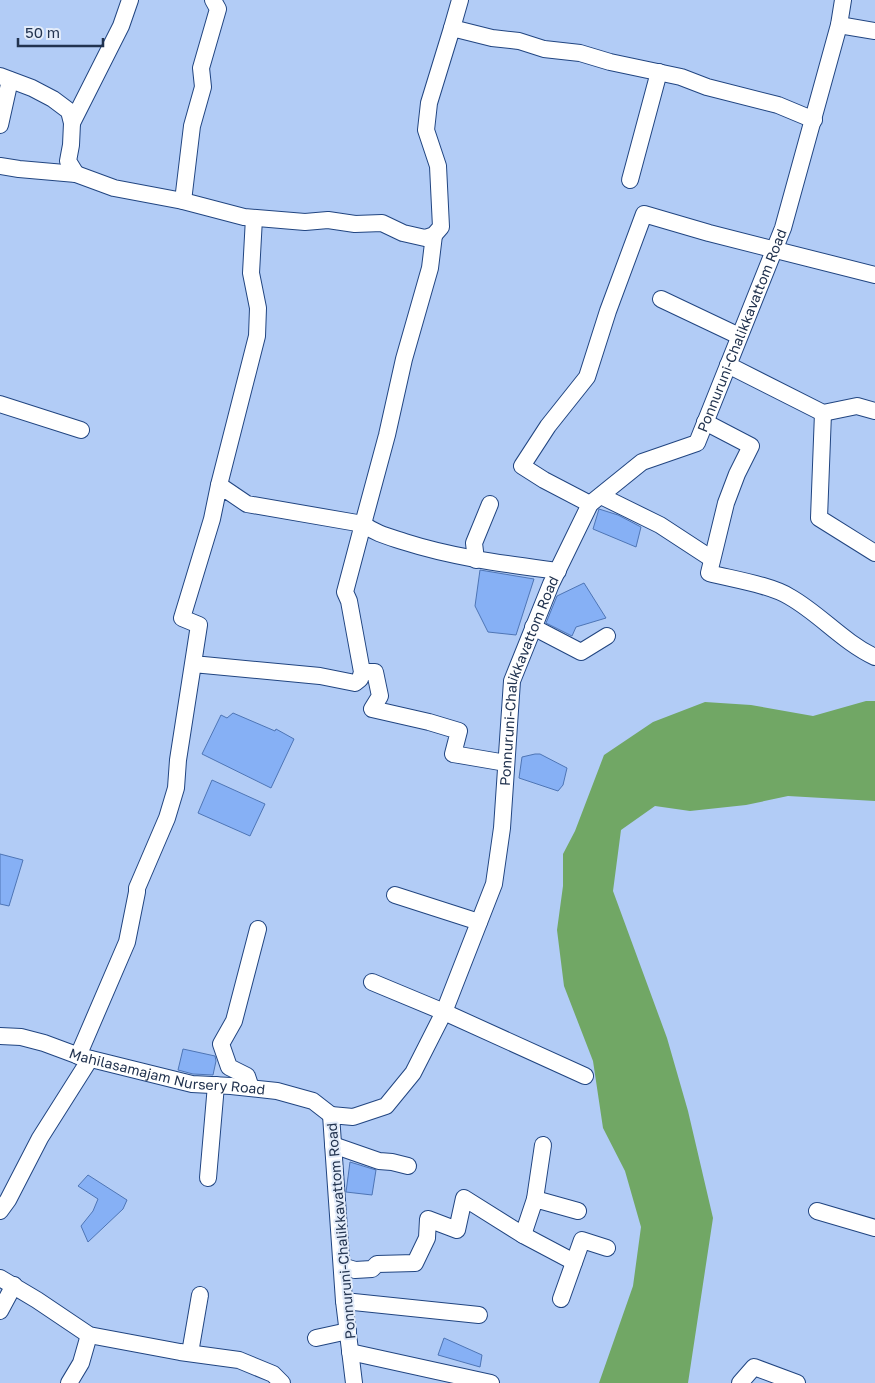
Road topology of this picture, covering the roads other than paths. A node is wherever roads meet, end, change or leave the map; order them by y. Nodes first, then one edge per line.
1 (130, 0) edge
2 (213, 0) edge
3 (460, 0) edge
4 (843, 0) edge
5 (839, 24) junction
6 (452, 28) junction
7 (875, 31) edge
8 (659, 72) junction
9 (5, 78) edge
10 (814, 120) junction
11 (72, 123) junction
12 (0, 126) edge
13 (0, 166) edge
14 (76, 174) junction
15 (630, 180) dead end
16 (183, 201) junction
17 (254, 218) junction
18 (434, 235) junction
19 (775, 250) junction
20 (875, 274) edge
21 (661, 299) dead end
22 (739, 336) junction
23 (728, 365) junction
24 (0, 404) edge
25 (875, 411) edge
26 (823, 413) junction
27 (706, 422) junction
28 (81, 430) dead end
29 (219, 485) junction
30 (595, 500) junction
31 (490, 504) dead end
32 (363, 524) junction
33 (875, 553) edge
34 (712, 559) junction
35 (476, 560) junction
36 (558, 571) junction
37 (533, 627) junction
38 (606, 636) dead end
39 (875, 656) edge
40 (193, 664) junction
41 (362, 672) junction
42 (506, 763) junction
43 (395, 895) dead end
44 (479, 922) junction
45 (258, 929) dead end
46 (372, 982) dead end
47 (444, 1012) junction
48 (0, 1036) edge
49 (84, 1057) junction
50 (585, 1076) dead end
51 (216, 1085) junction
52 (251, 1088) junction
53 (331, 1115) junction
54 (543, 1145) dead end
55 (334, 1146) junction
56 (408, 1166) dead end
57 (208, 1178) dead end
58 (535, 1199) junction
59 (0, 1210) edge
60 (578, 1210) dead end
61 (817, 1211) dead end
62 (875, 1228) edge
63 (523, 1235) junction
64 (607, 1248) dead end
65 (574, 1262) junction
66 (342, 1266) junction
67 (7, 1282) edge
68 (200, 1294) dead end
69 (561, 1299) dead end
70 (344, 1301) junction
71 (0, 1311) edge
72 (479, 1315) dead end
73 (348, 1331) junction
74 (89, 1336) junction
75 (316, 1338) dead end
76 (350, 1352) junction
77 (190, 1353) junction
78 (69, 1383) edge
79 (282, 1383) edge
80 (354, 1383) edge
81 (491, 1383) edge
82 (740, 1383) edge
83 (797, 1383) edge

1 - 11 street
2 - 16 street
3 - 6 street
4 - 5 street, Ponnuruni-Chalikkavattom Road
5 - 7 street
5 - 10 street, Ponnuruni-Chalikkavattom Road
6 - 8 street
6 - 18 street
8 - 10 street
8 - 15 street
9 - 11 street
9 - 12 street
10 - 19 street, Ponnuruni-Chalikkavattom Road
11 - 14 street
13 - 14 street
14 - 16 street
16 - 17 street
17 - 18 street
17 - 29 street
18 - 32 street
19 - 20 street
19 - 22 street, Ponnuruni-Chalikkavattom Road
19 - 30 street
21 - 22 street
22 - 23 street, Ponnuruni-Chalikkavattom Road
23 - 26 street
23 - 27 street, Ponnuruni-Chalikkavattom Road
24 - 28 street
25 - 26 street
26 - 33 street
27 - 30 street, Ponnuruni-Chalikkavattom Road
27 - 34 street
29 - 32 street
29 - 40 street
30 - 34 street
30 - 36 street, Ponnuruni-Chalikkavattom Road
31 - 35 street
32 - 35 street
32 - 41 street
34 - 39 street
35 - 36 street
36 - 37 street, Ponnuruni-Chalikkavattom Road
37 - 38 street
37 - 42 street, Ponnuruni-Chalikkavattom Road
40 - 41 street
40 - 49 street
41 - 42 street
42 - 44 street, Ponnuruni-Chalikkavattom Road
43 - 44 street
44 - 47 street, Ponnuruni-Chalikkavattom Road
45 - 52 street
46 - 47 street
47 - 50 street
47 - 53 street, Ponnuruni-Chalikkavattom Road
48 - 49 street, Mahilasamajam Nursery Road
49 - 51 street, Mahilasamajam Nursery Road
49 - 59 street
51 - 52 street, Mahilasamajam Nursery Road
51 - 57 street
52 - 53 street, Mahilasamajam Nursery Road
53 - 55 street, Ponnuruni-Chalikkavattom Road
54 - 58 street
55 - 56 street
55 - 66 street, Ponnuruni-Chalikkavattom Road
58 - 60 street
58 - 63 street
61 - 62 street
63 - 65 street
63 - 66 street
64 - 65 street
65 - 69 street
66 - 70 street, Ponnuruni-Chalikkavattom Road
67 - 71 street
67 - 74 street
68 - 77 street
70 - 72 street
70 - 73 street, Ponnuruni-Chalikkavattom Road
73 - 75 street
73 - 76 street, Ponnuruni-Chalikkavattom Road
74 - 77 street
74 - 78 street
76 - 80 street, Ponnuruni-Chalikkavattom Road
76 - 81 street
77 - 79 street
82 - 83 street

